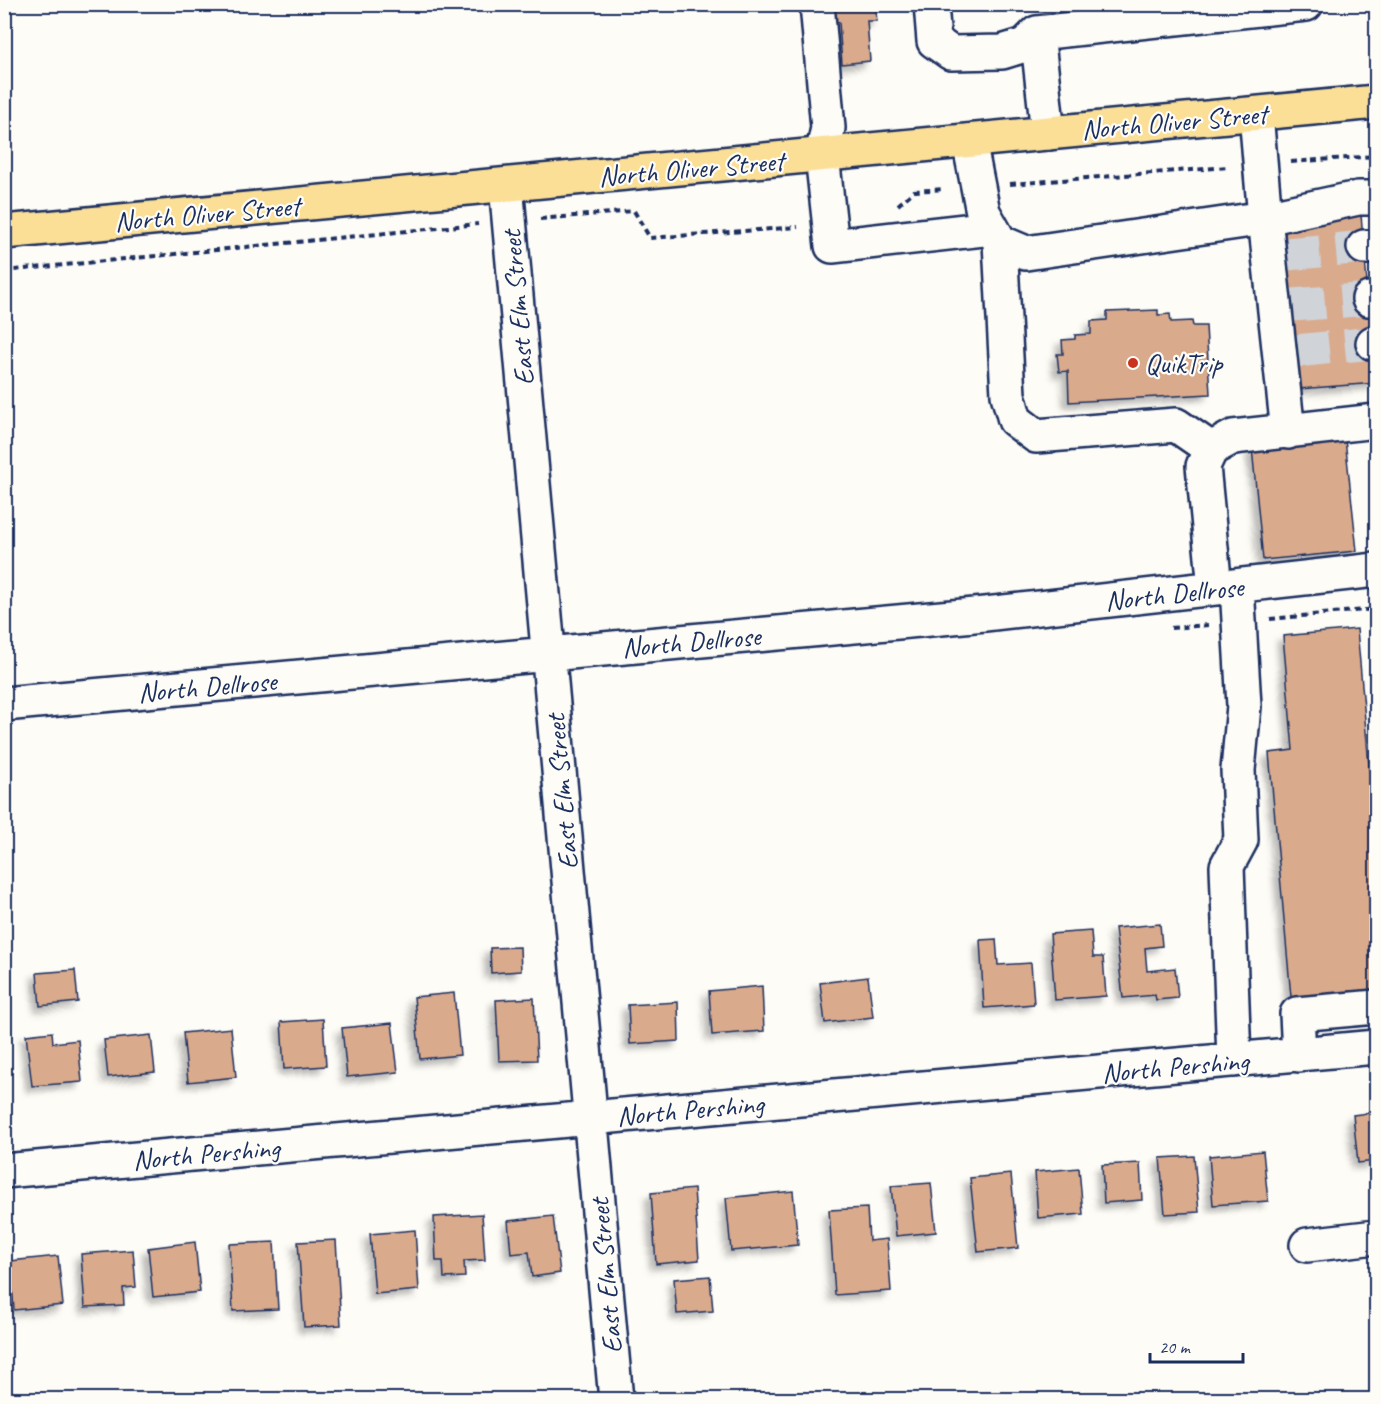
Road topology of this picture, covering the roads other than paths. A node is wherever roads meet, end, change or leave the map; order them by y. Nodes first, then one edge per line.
1 (817, 4) edge
2 (931, 4) edge
3 (1306, 4) edge
4 (1037, 33) junction
5 (1377, 102) edge
6 (1256, 114) junction
7 (1048, 134) junction
8 (969, 141) junction
9 (822, 155) junction
10 (506, 185) junction
11 (1377, 198) edge
12 (1265, 218) junction
13 (4, 232) edge
14 (996, 235) junction
15 (1377, 421) edge
16 (1288, 432) junction
17 (1211, 449) junction
18 (1377, 570) edge
19 (1226, 587) junction
20 (548, 654) junction
21 (4, 704) edge
22 (1377, 1007) edge
23 (1377, 1047) edge
24 (1299, 1054) junction
25 (1234, 1060) junction
26 (590, 1118) junction
27 (4, 1171) edge
28 (1377, 1238) edge
29 (1307, 1245) dead end
30 (616, 1400) edge

1 - 9 street
2 - 4 street
3 - 4 street
4 - 7 street
5 - 6 main road, North Oliver Street
6 - 7 main road, North Oliver Street
6 - 12 street
7 - 8 main road, North Oliver Street
8 - 9 main road, North Oliver Street
8 - 14 street
9 - 10 main road, North Oliver Street
9 - 14 street
10 - 13 main road, North Oliver Street
10 - 20 street, East Elm Street
11 - 12 street
12 - 14 street
12 - 16 street
14 - 17 street
15 - 16 street
16 - 17 street
17 - 19 street
18 - 19 street, North Dellrose
19 - 20 street, North Dellrose
19 - 25 street
20 - 21 street, North Dellrose
20 - 26 street, East Elm Street
22 - 24 street
23 - 24 street, North Pershing
24 - 25 street, North Pershing
25 - 26 street, North Pershing
26 - 27 street, North Pershing
26 - 30 street, East Elm Street
28 - 29 street

